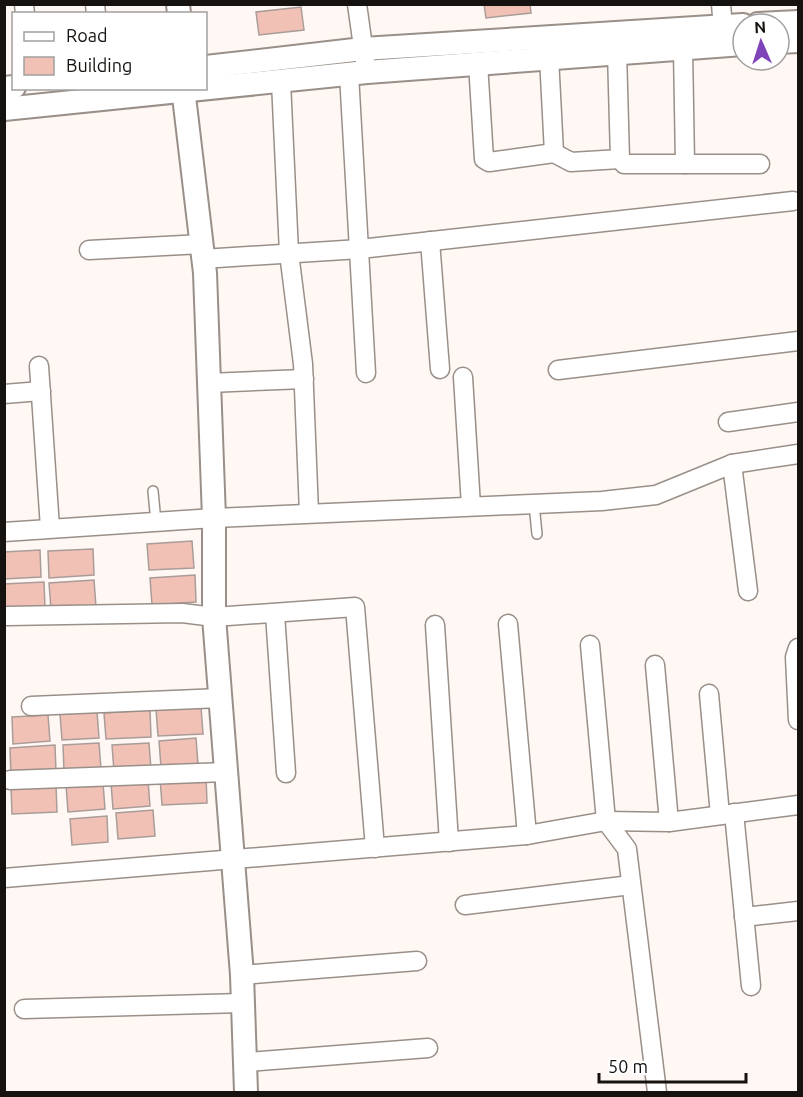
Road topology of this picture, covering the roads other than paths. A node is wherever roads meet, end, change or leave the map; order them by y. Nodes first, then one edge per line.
1 (357, 4) edge
2 (731, 29) edge
3 (683, 49) junction
4 (363, 50) junction
5 (617, 52) junction
6 (549, 57) junction
7 (478, 63) junction
8 (207, 67) edge
9 (358, 73) junction
10 (281, 82) junction
11 (207, 88) edge
12 (183, 90) edge
13 (4, 109) edge
14 (554, 153) junction
15 (620, 159) junction
16 (685, 164) junction
17 (760, 164) dead end
18 (794, 201) dead end
19 (430, 241) junction
20 (360, 249) junction
21 (89, 250) dead end
22 (202, 251) junction
23 (289, 253) junction
24 (798, 341) edge
25 (39, 366) dead end
26 (440, 369) dead end
27 (558, 370) dead end
28 (366, 374) dead end
29 (463, 377) dead end
30 (304, 379) junction
31 (209, 383) junction
32 (41, 392) junction
33 (4, 394) edge
34 (798, 412) edge
35 (728, 422) dead end
36 (798, 454) edge
37 (732, 464) junction
38 (153, 491) dead end
39 (534, 504) junction
40 (471, 506) junction
41 (309, 513) junction
42 (214, 518) junction
43 (156, 522) junction
44 (50, 528) junction
45 (4, 532) edge
46 (537, 534) dead end
47 (748, 591) dead end
48 (275, 614) junction
49 (7, 616) dead end
50 (214, 617) junction
51 (508, 624) dead end
52 (435, 625) dead end
53 (590, 645) dead end
54 (798, 648) edge
55 (655, 664) dead end
56 (709, 694) dead end
57 (221, 698) junction
58 (31, 706) dead end
59 (798, 720) edge
60 (226, 772) junction
61 (286, 774) dead end
62 (10, 780) dead end
63 (798, 805) edge
64 (727, 814) junction
65 (606, 821) junction
66 (669, 822) junction
67 (527, 835) junction
68 (449, 842) junction
69 (375, 848) junction
70 (232, 860) junction
71 (4, 878) edge
72 (631, 885) junction
73 (465, 905) dead end
74 (798, 911) edge
75 (744, 917) junction
76 (417, 961) dead end
77 (242, 975) junction
78 (751, 986) dead end
79 (243, 1003) junction
80 (24, 1010) dead end
81 (428, 1048) dead end
82 (247, 1062) junction
83 (246, 1092) edge
84 (657, 1092) edge

1 - 4 street
2 - 3 street
2 - 4 street
3 - 5 street
3 - 16 street
4 - 8 street
4 - 9 street
5 - 6 street
5 - 15 street
6 - 7 street
6 - 14 street
7 - 9 street
7 - 14 street
9 - 10 street
9 - 20 street
10 - 11 street
10 - 23 street
12 - 13 street
12 - 22 street
14 - 15 street
15 - 16 street
16 - 17 street
18 - 19 street
19 - 20 street
19 - 26 street
20 - 23 street
20 - 28 street
21 - 22 street
22 - 23 street
22 - 31 street
23 - 30 street
24 - 27 street
25 - 32 street
29 - 40 street
30 - 31 street
30 - 41 street
31 - 42 street
32 - 33 street
32 - 44 street
34 - 35 street
36 - 37 street
37 - 39 street
37 - 47 street
38 - 43 lane
39 - 40 street
39 - 46 lane
40 - 41 street
41 - 42 street
42 - 43 street
42 - 50 street
43 - 44 street
44 - 45 street
48 - 50 street
48 - 61 street
48 - 69 street
49 - 50 street
50 - 57 street
51 - 67 street
52 - 68 street
53 - 65 street
54 - 59 street
55 - 66 street
56 - 64 street
57 - 58 street
57 - 60 street
60 - 62 street
60 - 70 street
63 - 64 street
64 - 66 street
64 - 75 street
65 - 66 street
65 - 67 street
65 - 72 street
67 - 68 street
68 - 69 street
69 - 70 street
70 - 71 street
70 - 77 street
72 - 73 street
72 - 84 street
74 - 75 street
75 - 78 street
76 - 77 street
77 - 79 street
79 - 80 street
79 - 82 street
81 - 82 street
82 - 83 street

